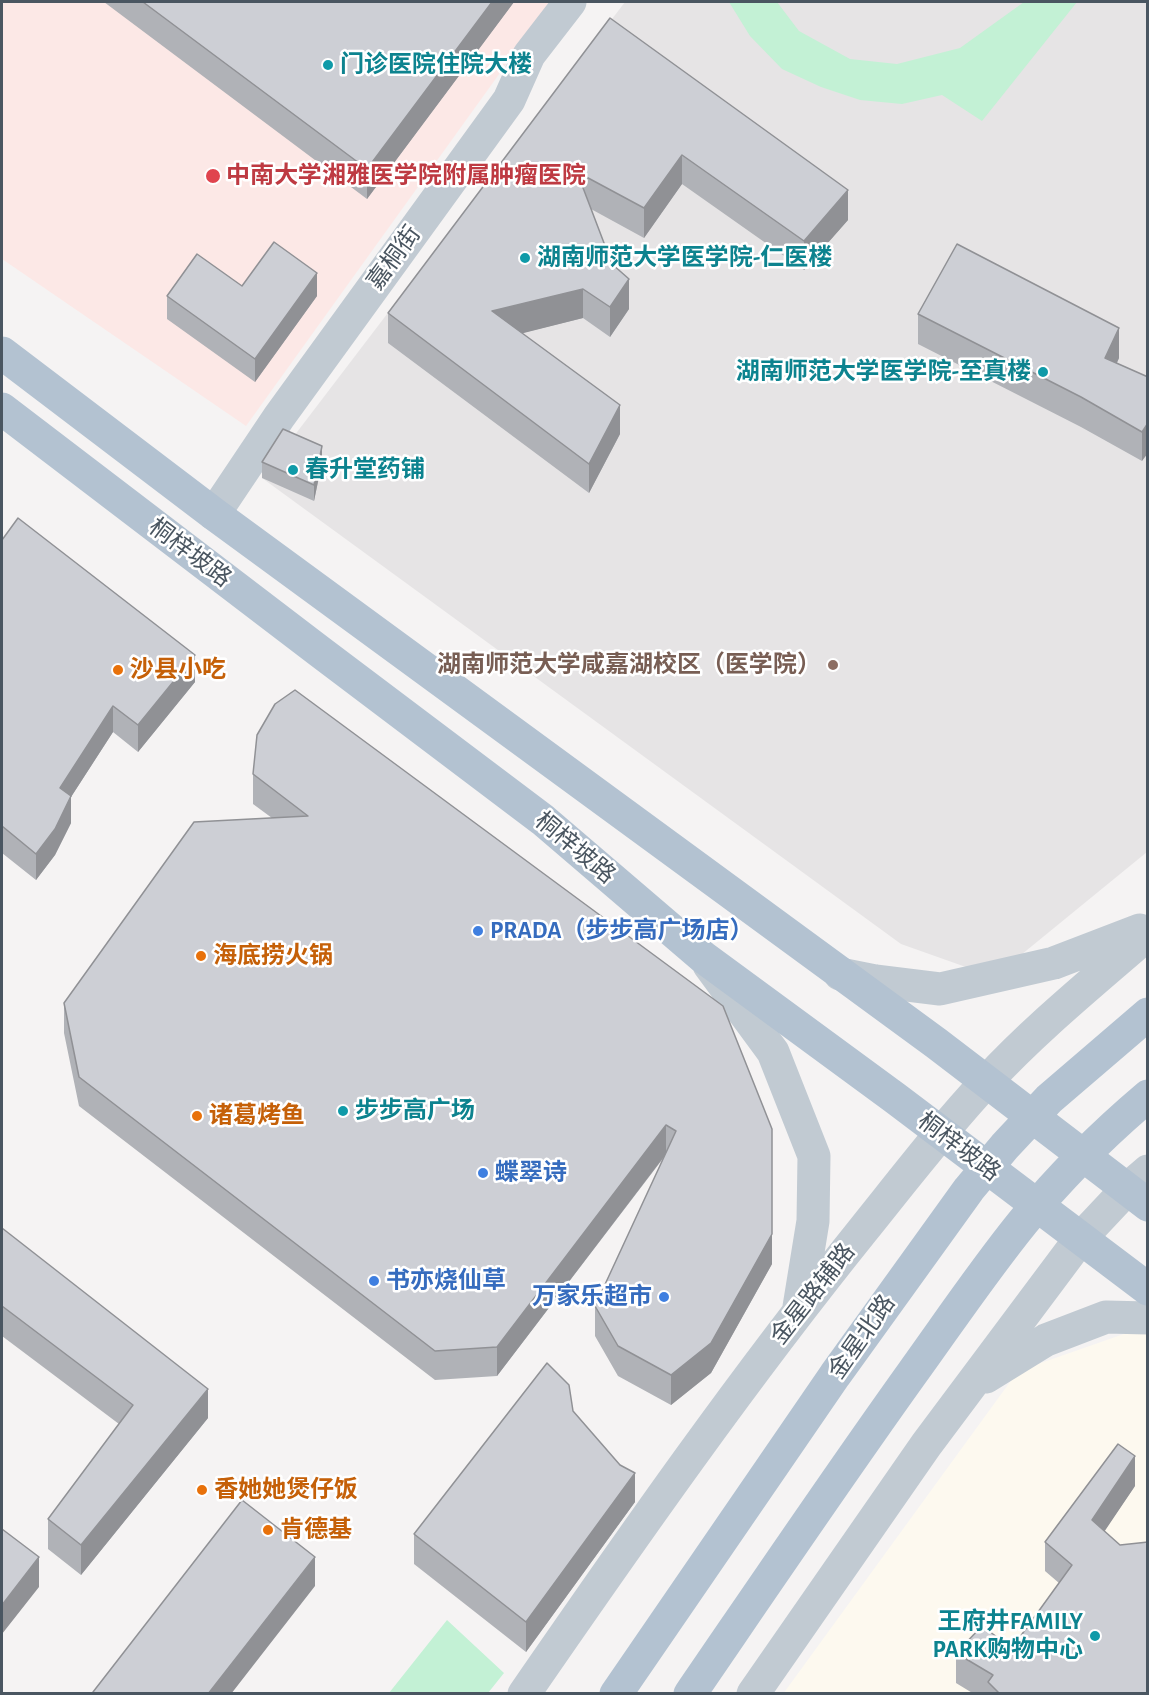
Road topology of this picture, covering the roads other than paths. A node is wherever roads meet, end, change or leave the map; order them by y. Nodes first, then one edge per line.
1 (570, 2) edge
2 (2, 353) edge
3 (2, 409) edge
4 (214, 514) junction
5 (1148, 927) edge
6 (1148, 933) edge
7 (703, 957) junction
8 (840, 974) junction
9 (1148, 1014) edge
10 (986, 1082) junction
11 (1148, 1096) edge
12 (1032, 1117) junction
13 (941, 1133) junction
14 (1083, 1156) junction
15 (986, 1168) junction
16 (1141, 1188) edge
17 (1037, 1206) junction
18 (1080, 1239) junction
19 (1148, 1289) edge
20 (799, 1310) junction
21 (1148, 1318) edge
22 (969, 1387) junction
23 (524, 1694) edge
24 (616, 1694) edge
25 (690, 1694) edge
26 (753, 1694) edge

1 - 4 street, 嘉桐街
2 - 4 main road, 桐梓坡路
3 - 7 main road, 桐梓坡路
4 - 8 main road, 桐梓坡路
5 - 8 street
6 - 10 street, 金星路辅路
7 - 13 main road, 桐梓坡路
7 - 20 street
8 - 10 main road, 桐梓坡路
9 - 12 main road, 金星北路
10 - 12 main road, 桐梓坡路
10 - 13 street, 金星路辅路
11 - 14 main road
12 - 14 main road, 桐梓坡路
12 - 15 main road, 金星北路
13 - 15 main road, 桐梓坡路
13 - 20 street, 金星路辅路
14 - 16 main road, 桐梓坡路
14 - 17 main road
15 - 17 main road, 桐梓坡路
15 - 24 main road, 金星北路
16 - 18 street
17 - 18 main road, 桐梓坡路
17 - 25 main road
18 - 19 main road, 桐梓坡路
18 - 22 street
20 - 23 street, 金星路辅路
21 - 22 street
22 - 26 street

